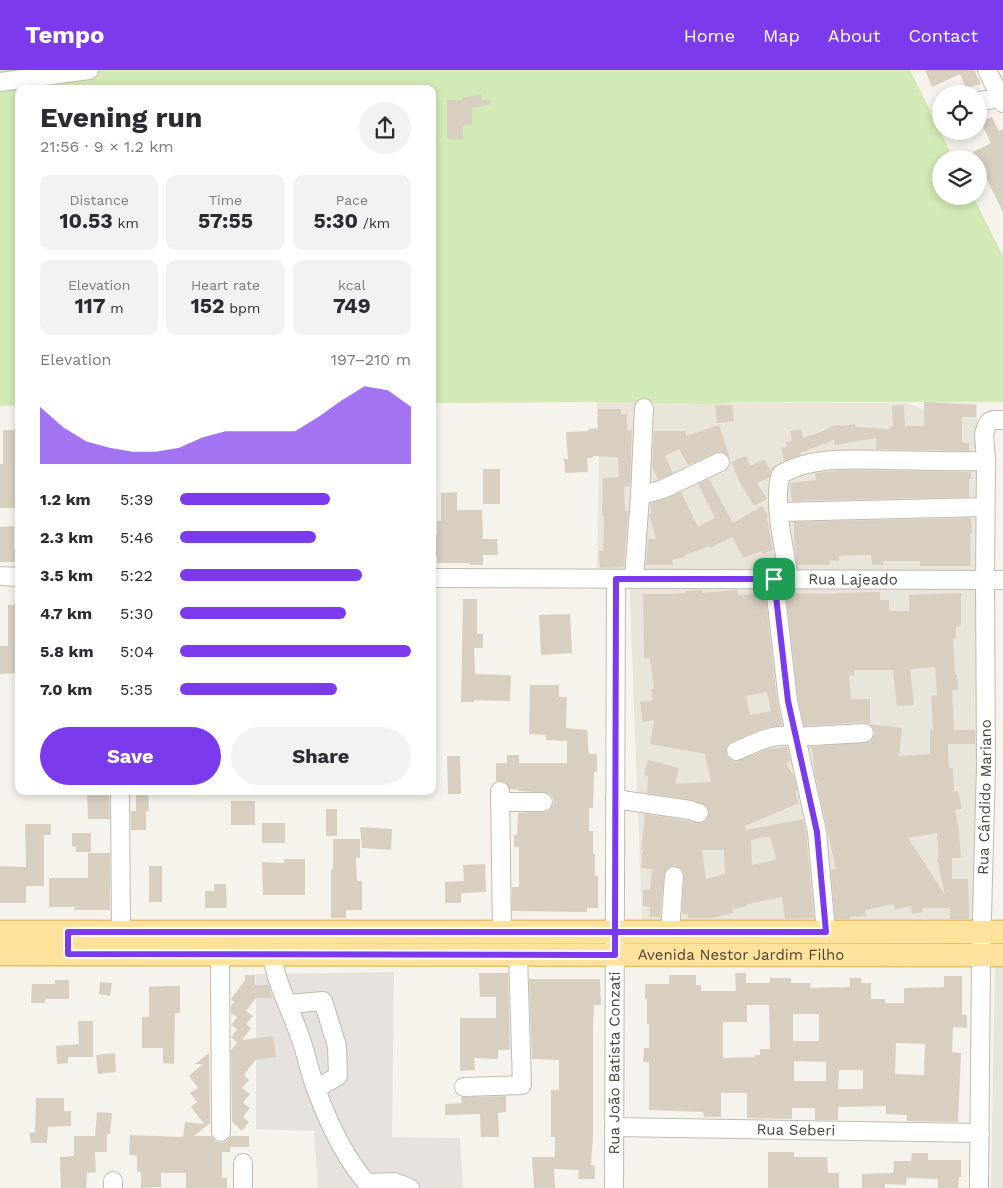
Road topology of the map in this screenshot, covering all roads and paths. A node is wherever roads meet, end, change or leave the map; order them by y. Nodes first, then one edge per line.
1 (89, 70) edge
2 (987, 70) edge
3 (0, 82) edge
4 (1002, 100) edge
5 (987, 101) edge
6 (644, 408) dead end
7 (1003, 420) edge
8 (986, 460) junction
9 (720, 462) dead end
10 (640, 496) junction
11 (985, 507) junction
12 (779, 512) junction
13 (0, 576) edge
14 (15, 576) edge
15 (436, 578) edge
16 (616, 579) junction
17 (634, 579) junction
18 (782, 579) junction
19 (985, 580) junction
20 (1003, 580) edge
21 (864, 733) dead end
22 (795, 737) junction
23 (736, 751) dead end
24 (995, 765) edge
25 (120, 795) edge
26 (615, 799) junction
27 (543, 802) dead end
28 (699, 813) dead end
29 (674, 876) dead end
30 (0, 932) edge
31 (68, 932) junction
32 (121, 932) junction
33 (190, 932) junction
34 (429, 932) junction
35 (502, 932) junction
36 (615, 932) junction
37 (670, 932) junction
38 (826, 932) junction
39 (992, 932) edge
40 (0, 954) edge
41 (68, 954) junction
42 (220, 954) junction
43 (189, 955) junction
44 (272, 955) junction
45 (430, 955) junction
46 (518, 955) junction
47 (615, 955) junction
48 (992, 955) edge
49 (288, 1004) junction
50 (464, 1087) dead end
51 (316, 1089) junction
52 (614, 1128) junction
53 (221, 1132) dead end
54 (980, 1134) junction
55 (243, 1163) dead end
56 (365, 1185) edge
57 (243, 1188) edge
58 (410, 1188) edge
59 (614, 1188) edge
60 (979, 1188) edge

1 - 3 street
2 - 4 street
4 - 5 street
6 - 10 street
7 - 8 street, Rua Cândido Mariano
8 - 11 street, Rua Cândido Mariano
8 - 12 street
9 - 10 street
10 - 17 street
11 - 12 street
11 - 19 street, Rua Cândido Mariano
12 - 18 street
13 - 14 street
15 - 16 street, Rua Lajeado
16 - 17 street, Rua Lajeado
16 - 26 street, Rua João Batista Conzati
17 - 18 street, Rua Lajeado
18 - 19 street, Rua Lajeado
18 - 22 street
19 - 20 street, Rua Lajeado
19 - 24 street, Rua Cândido Mariano
21 - 22 street
22 - 23 street
22 - 38 street
24 - 39 street, Rua Cândido Mariano
25 - 32 street
26 - 28 street
26 - 36 street, Rua João Batista Conzati
27 - 35 street
29 - 37 street
30 - 31 main road, Avenida Nestor Jardim Filho
31 - 32 main road, Avenida Nestor Jardim Filho
31 - 41 main road
32 - 33 main road, Avenida Nestor Jardim Filho
33 - 34 main road, Avenida Nestor Jardim Filho
33 - 43 main road
34 - 35 main road, Avenida Nestor Jardim Filho
34 - 45 main road
35 - 36 main road, Avenida Nestor Jardim Filho
36 - 37 main road, Avenida Nestor Jardim Filho
36 - 47 street, Rua João Batista Conzati
37 - 38 main road, Avenida Nestor Jardim Filho
38 - 39 main road, Avenida Nestor Jardim Filho
39 - 48 street, Rua Cândido Mariano
40 - 41 main road, Avenida Nestor Jardim Filho
41 - 43 main road, Avenida Nestor Jardim Filho
42 - 43 main road, Avenida Nestor Jardim Filho
42 - 44 main road, Avenida Nestor Jardim Filho
42 - 53 street
44 - 45 main road, Avenida Nestor Jardim Filho
44 - 49 street
45 - 46 main road, Avenida Nestor Jardim Filho
46 - 47 main road, Avenida Nestor Jardim Filho
46 - 50 street
47 - 48 main road, Avenida Nestor Jardim Filho
47 - 52 street, Rua João Batista Conzati
48 - 54 street, Rua Cândido Mariano
49 - 51 street
49 - 51 street
51 - 56 street
52 - 54 street, Rua Seberi
52 - 59 street, Rua João Batista Conzati
54 - 60 street, Rua Cândido Mariano
55 - 57 street
56 - 58 street

